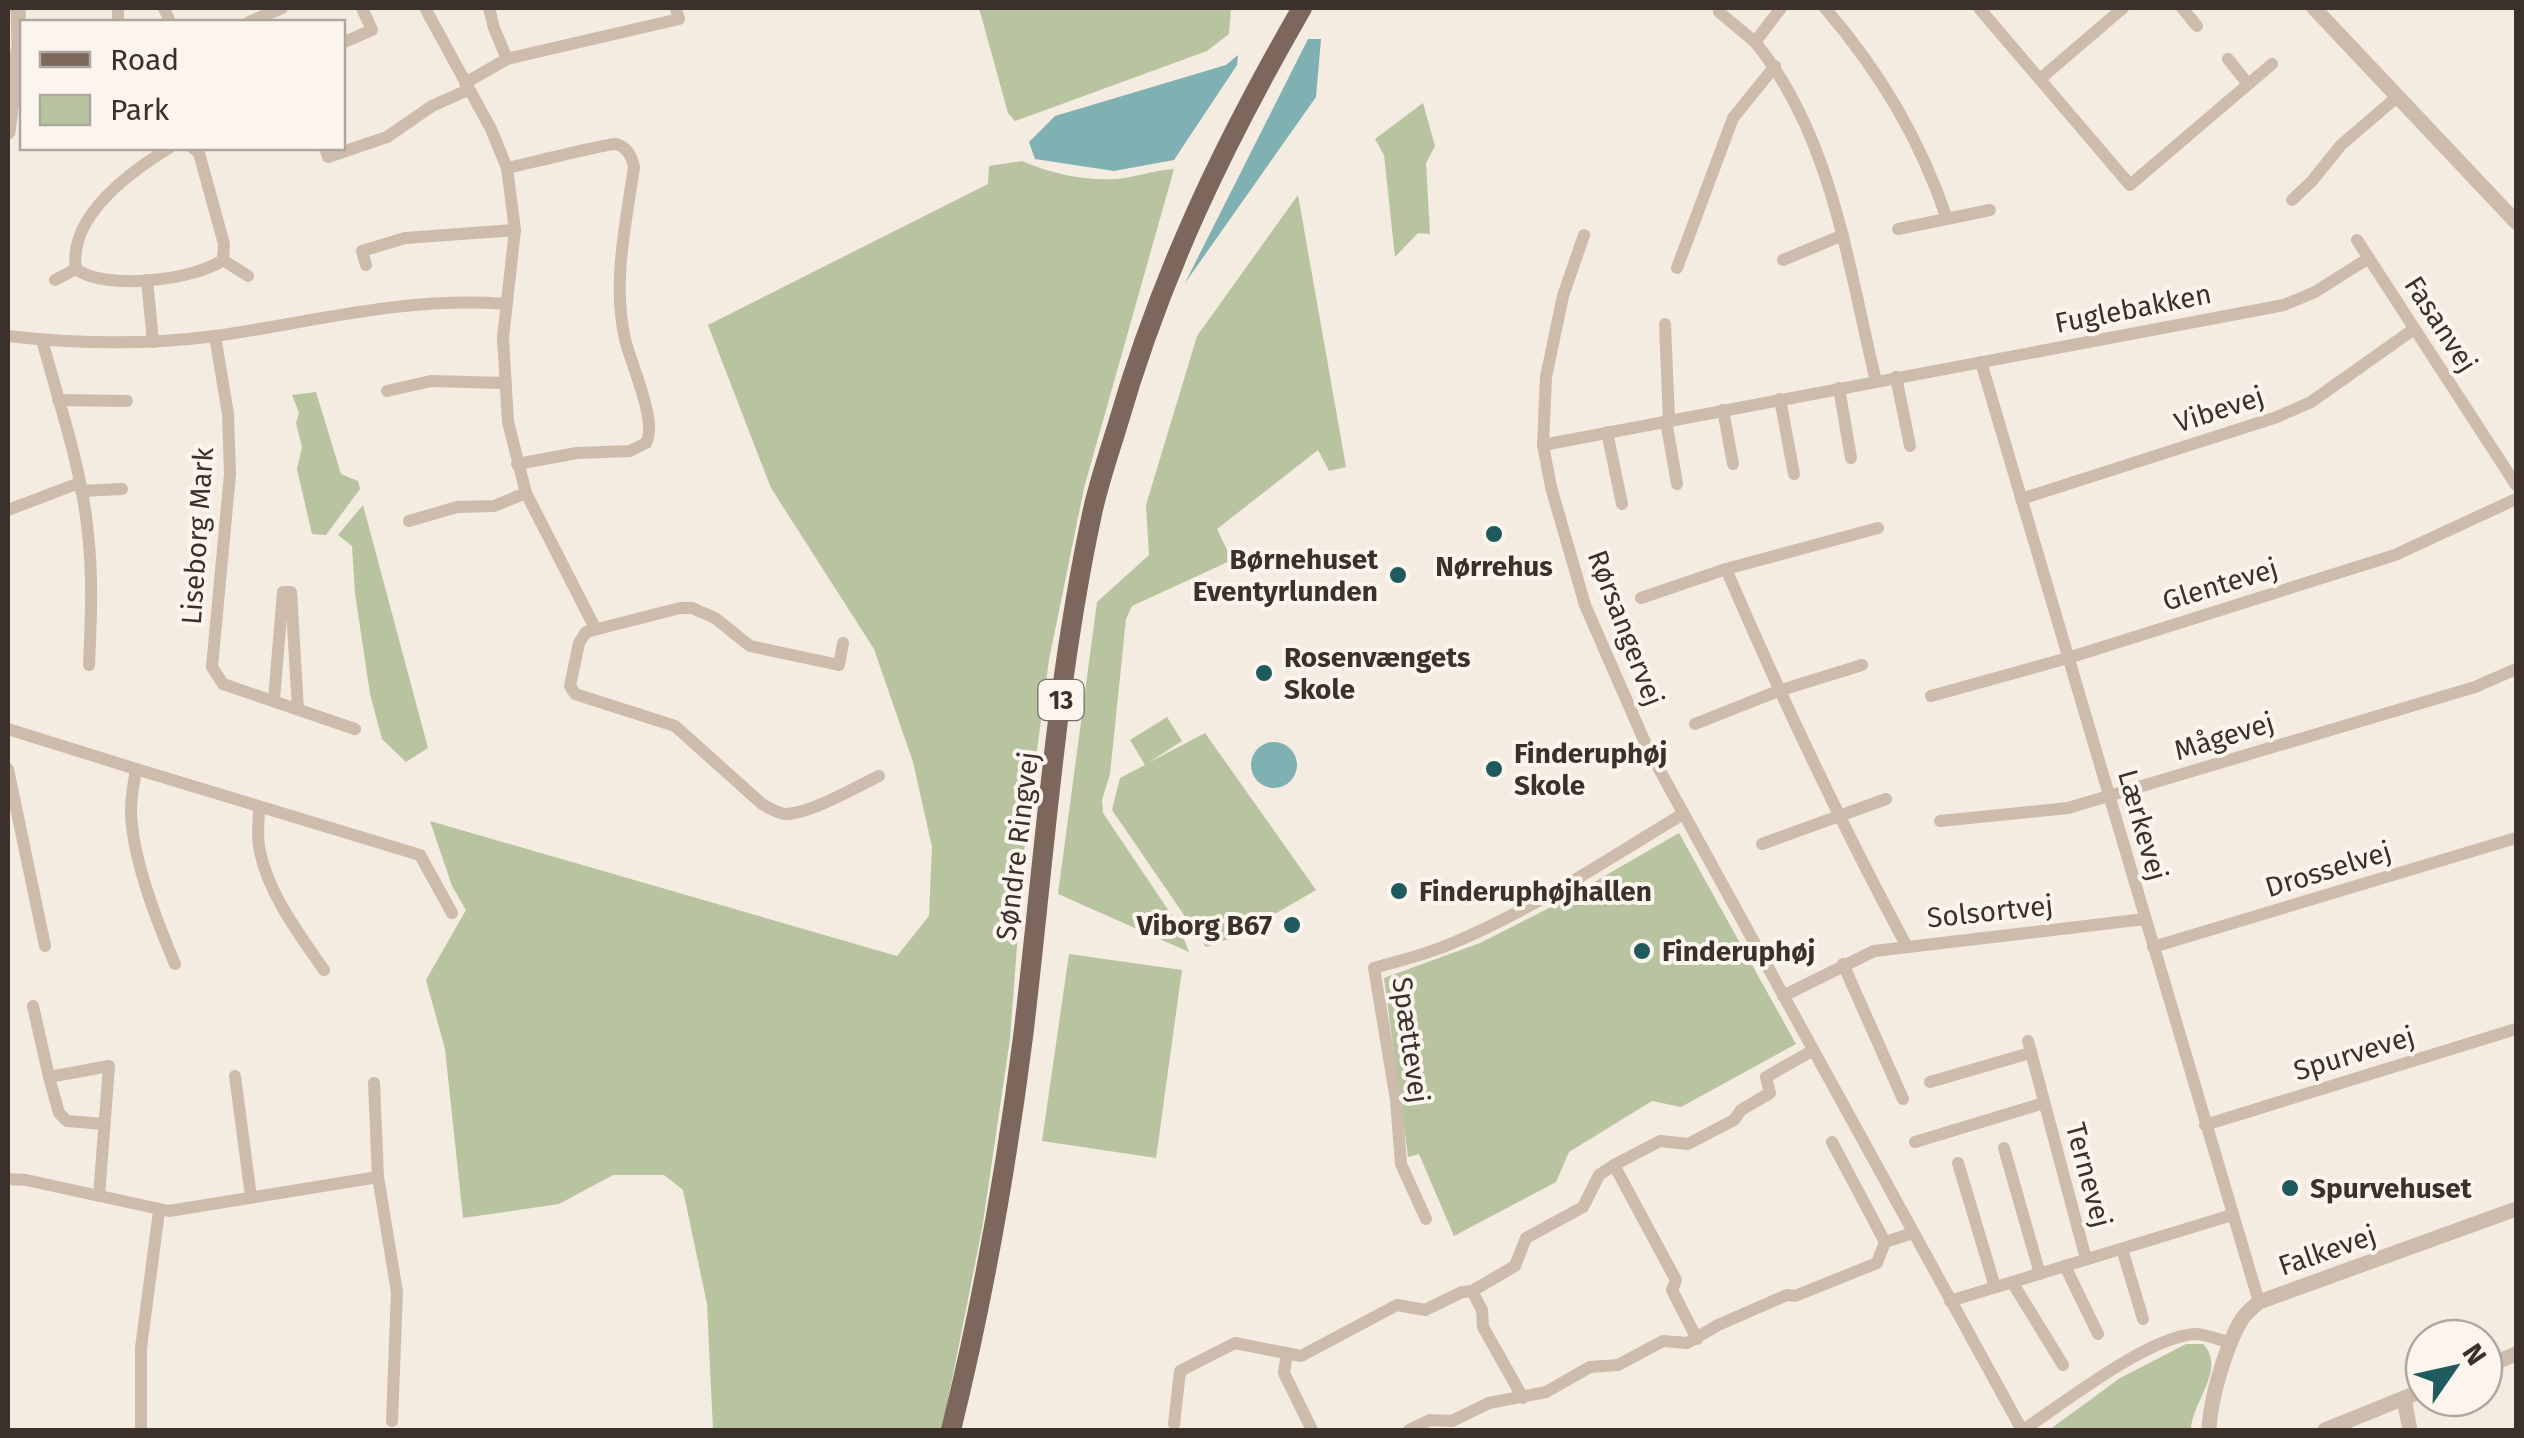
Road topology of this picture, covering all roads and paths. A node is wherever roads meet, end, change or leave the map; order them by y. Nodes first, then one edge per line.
1 (18, 8) edge
2 (282, 8) edge
3 (362, 8) edge
4 (425, 8) edge
5 (489, 8) edge
6 (1302, 8) edge
7 (1781, 8) edge
8 (1825, 8) edge
9 (1980, 8) edge
10 (2123, 8) edge
11 (2182, 8) edge
12 (2314, 8) edge
13 (676, 9) edge
14 (1719, 12) dead end
15 (254, 20) edge
16 (2198, 26) dead end
17 (345, 42) edge
18 (1755, 42) junction
19 (507, 59) junction
20 (2228, 59) dead end
21 (2272, 64) dead end
22 (1775, 66) junction
23 (2040, 78) junction
24 (2248, 84) junction
25 (467, 87) junction
26 (2397, 97) junction
27 (18, 104) edge
28 (8, 132) edge
29 (166, 150) edge
30 (196, 150) edge
31 (326, 150) edge
32 (507, 168) junction
33 (2292, 200) dead end
34 (1990, 210) dead end
35 (1947, 219) junction
36 (2516, 222) edge
37 (1898, 229) dead end
38 (516, 230) junction
39 (1584, 234) dead end
40 (1842, 235) junction
41 (2358, 240) dead end
42 (2368, 258) junction
43 (223, 260) junction
44 (1783, 260) dead end
45 (366, 265) dead end
46 (1677, 268) dead end
47 (76, 269) junction
48 (248, 276) dead end
49 (55, 280) dead end
50 (147, 280) junction
51 (506, 304) junction
52 (1665, 324) dead end
53 (2414, 329) junction
54 (8, 336) edge
55 (215, 336) junction
56 (42, 340) junction
57 (153, 342) junction
58 (1981, 362) junction
59 (1896, 377) junction
60 (1876, 381) junction
61 (504, 383) junction
62 (1839, 388) junction
63 (387, 391) dead end
64 (1780, 399) junction
65 (58, 400) junction
66 (127, 401) dead end
67 (1722, 410) junction
68 (1668, 421) junction
69 (1607, 432) junction
70 (1543, 444) junction
71 (1910, 446) dead end
72 (1851, 458) dead end
73 (517, 464) junction
74 (1734, 464) dead end
75 (1794, 474) dead end
76 (1677, 484) dead end
77 (2516, 486) edge
78 (80, 487) junction
79 (122, 489) dead end
80 (526, 493) junction
81 (2021, 499) junction
82 (2516, 500) edge
83 (1622, 504) dead end
84 (8, 510) edge
85 (409, 521) dead end
86 (1878, 528) dead end
87 (1726, 569) junction
88 (1641, 598) dead end
89 (596, 628) junction
90 (843, 644) dead end
91 (2068, 658) junction
92 (89, 664) dead end
93 (1862, 664) dead end
94 (2516, 669) edge
95 (1778, 691) junction
96 (1931, 696) dead end
97 (274, 699) junction
98 (298, 709) junction
99 (1696, 724) dead end
100 (8, 728) edge
101 (355, 730) dead end
102 (136, 768) junction
103 (8, 769) edge
104 (879, 776) dead end
105 (2109, 797) junction
106 (1886, 799) dead end
107 (259, 806) junction
108 (1683, 814) junction
109 (1838, 816) junction
110 (1940, 821) dead end
111 (2516, 838) edge
112 (1762, 844) dead end
113 (452, 913) dead end
114 (2145, 920) junction
115 (1906, 945) junction
116 (44, 946) dead end
117 (2153, 947) junction
118 (176, 964) dead end
119 (1843, 964) junction
120 (324, 970) dead end
121 (1783, 996) junction
122 (33, 1006) dead end
123 (2516, 1029) edge
124 (1812, 1052) junction
125 (235, 1076) dead end
126 (50, 1077) junction
127 (374, 1082) dead end
128 (1930, 1082) dead end
129 (1903, 1100) dead end
130 (2044, 1103) junction
131 (105, 1124) junction
132 (2205, 1124) junction
133 (1832, 1142) dead end
134 (1915, 1142) dead end
135 (2004, 1148) dead end
136 (1958, 1162) dead end
137 (1614, 1165) junction
138 (378, 1177) junction
139 (8, 1179) edge
140 (100, 1196) junction
141 (250, 1197) junction
142 (2516, 1209) edge
143 (158, 1211) junction
144 (2232, 1215) junction
145 (1426, 1219) dead end
146 (1913, 1233) junction
147 (1886, 1242) junction
148 (2122, 1249) junction
149 (2086, 1259) junction
150 (2066, 1266) junction
151 (2040, 1274) junction
152 (2012, 1282) junction
153 (1995, 1287) junction
154 (1472, 1291) junction
155 (1950, 1301) junction
156 (2259, 1302) junction
157 (2142, 1319) dead end
158 (2098, 1334) dead end
159 (1698, 1339) junction
160 (2232, 1343) junction
161 (1286, 1353) junction
162 (2063, 1365) dead end
163 (1523, 1398) junction
164 (2404, 1398) edge
165 (392, 1420) dead end
166 (1174, 1424) dead end
167 (141, 1430) edge
168 (951, 1430) edge
169 (1312, 1430) edge
170 (1409, 1430) edge
171 (2022, 1430) edge
172 (2209, 1430) edge
173 (2325, 1430) edge

1 - 27 street
2 - 15 street
3 - 17 street
4 - 25 street
5 - 19 street
6 - 168 main road, Søndre Ringvej / 13
7 - 18 street
8 - 35 street
9 - 23 street
10 - 23 street
11 - 16 street
12 - 26 street
13 - 19 street
14 - 18 street
18 - 22 street
19 - 25 street
20 - 24 street
21 - 24 street
22 - 40 street
22 - 46 street
23 - 24 street
25 - 31 street
25 - 32 street
26 - 33 street
26 - 36 street
27 - 28 street
29 - 47 street
30 - 43 street
32 - 38 street
32 - 73 street
34 - 35 street
35 - 37 street
38 - 45 street
38 - 51 street
39 - 70 street, Rørsangervej
40 - 44 street
40 - 60 street
41 - 42 street, Fasanvej
42 - 53 street, Fasanvej
42 - 58 street, Fuglebakken
43 - 48 street
43 - 50 street
47 - 49 street
47 - 50 street
50 - 57 street
51 - 55 street
51 - 61 street
52 - 68 street
53 - 77 street, Fasanvej
53 - 81 street, Vibevej
54 - 56 street
55 - 57 street
55 - 97 street, Liseborg Mark
56 - 57 street
56 - 65 street
58 - 59 street, Fuglebakken
58 - 81 street, Lærkevej
59 - 60 street, Fuglebakken
59 - 71 street
60 - 62 street, Fuglebakken
61 - 63 street
61 - 73 street
62 - 64 street, Fuglebakken
62 - 72 street
64 - 67 street, Fuglebakken
64 - 75 street
65 - 66 street
65 - 78 street
67 - 68 street, Fuglebakken
67 - 74 street
68 - 69 street, Fuglebakken
68 - 76 street
69 - 70 street, Fuglebakken
69 - 83 street
70 - 108 street, Rørsangervej
73 - 80 street
78 - 79 street
78 - 84 street
78 - 92 street
80 - 85 street
80 - 89 street
81 - 91 street, Lærkevej
82 - 91 street, Glentevej
86 - 87 street
87 - 88 street
87 - 95 street
89 - 90 street
89 - 104 street
91 - 96 street, Glentevej
91 - 105 street, Lærkevej
93 - 95 street
94 - 105 street, Mågevej
95 - 99 street
95 - 109 street
97 - 98 street, Liseborg Mark
97 - 98 street
98 - 101 street, Liseborg Mark
100 - 102 street
102 - 107 street
102 - 118 street
103 - 116 street
105 - 110 street, Mågevej
105 - 114 street, Lærkevej
106 - 109 street
107 - 113 street
107 - 120 street
108 - 121 street, Rørsangervej
108 - 145 street, Spættevej
109 - 112 street
109 - 115 street
111 - 117 street, Drosselvej
114 - 115 street, Solsortvej
114 - 117 street, Lærkevej
115 - 119 street, Solsortvej
117 - 132 street, Lærkevej
119 - 121 street, Solsortvej
119 - 129 street
121 - 124 street, Rørsangervej
122 - 126 street
123 - 132 street, Spurvevej
124 - 137 street
124 - 146 street, Rørsangervej
125 - 141 street
126 - 131 street
126 - 131 street
127 - 138 street
128 - 130 street, Ternevej
130 - 134 street, Ternevej
130 - 149 street, Ternevej
131 - 140 street
132 - 144 street, Lærkevej
133 - 147 street
135 - 151 street
136 - 153 street
137 - 154 street
137 - 159 street
138 - 141 street
138 - 165 street
139 - 140 street
140 - 143 street
141 - 143 street
142 - 156 street, Falkevej
143 - 167 street
144 - 148 street
144 - 156 street, Lærkevej
146 - 147 street
146 - 155 street, Rørsangervej
147 - 159 street
148 - 149 street
148 - 157 street
149 - 150 street
150 - 151 street
150 - 158 street
151 - 152 street
152 - 153 street
152 - 162 street
153 - 155 street
154 - 161 street
154 - 163 street
155 - 171 street, Rørsangervej
156 - 160 street, Falkevej
159 - 163 street
160 - 171 street
160 - 172 street, Falkevej
161 - 166 street
161 - 169 street
163 - 170 street
164 - 173 street

